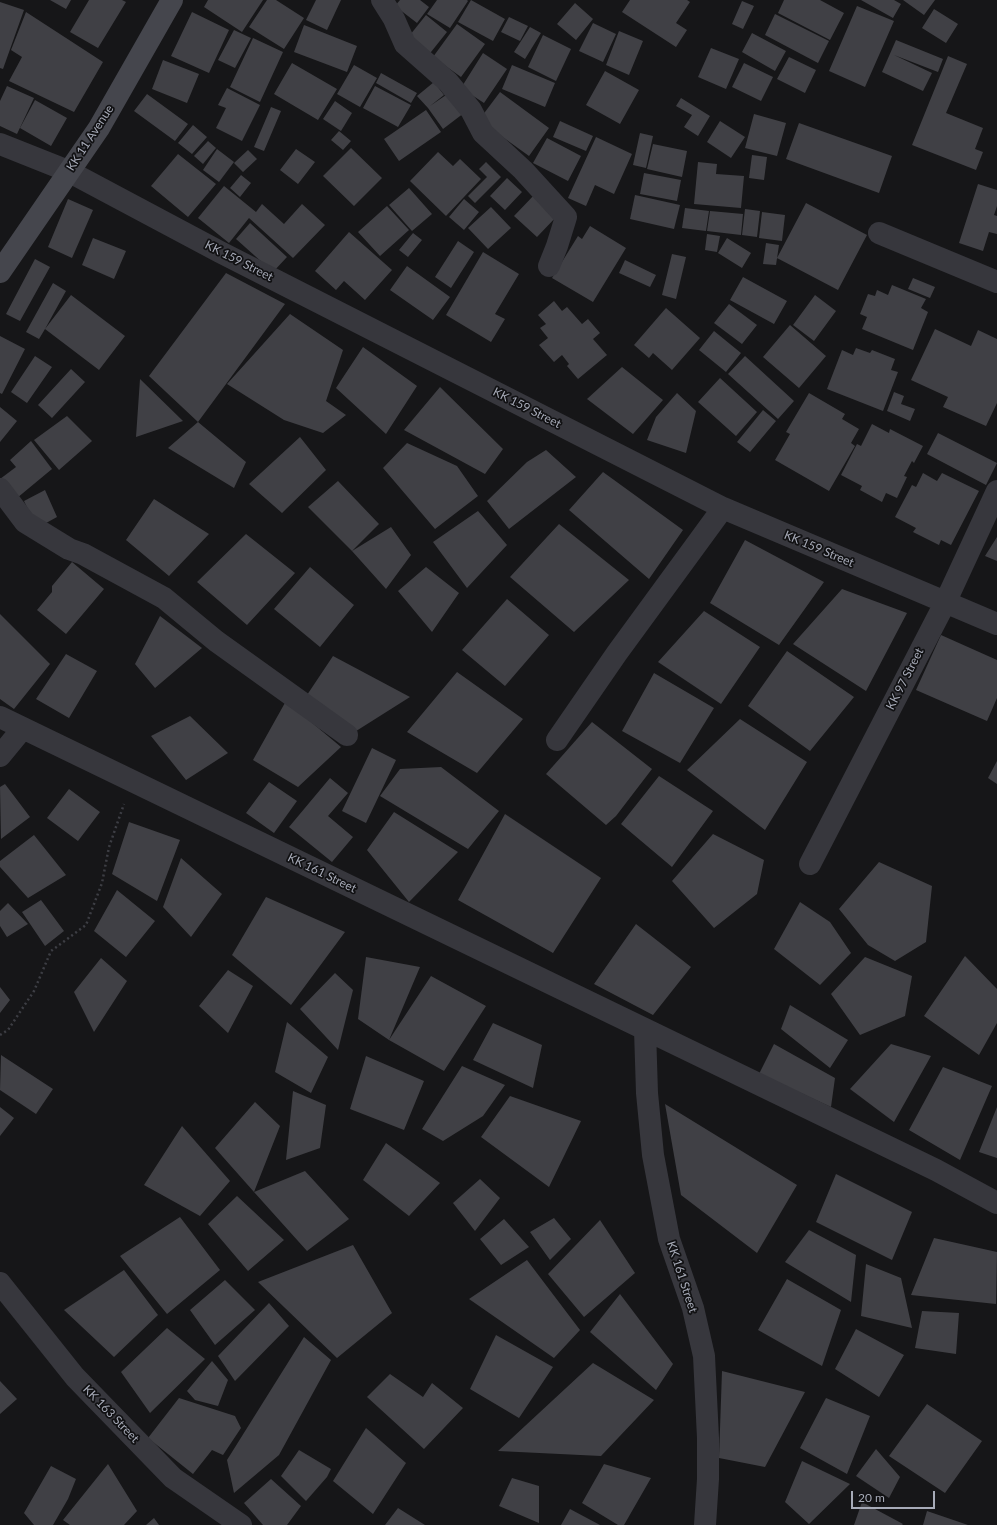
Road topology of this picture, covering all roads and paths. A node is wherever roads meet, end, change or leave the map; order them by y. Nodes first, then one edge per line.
1 (172, 0) edge
2 (382, 0) edge
3 (0, 144) edge
4 (68, 171) junction
5 (879, 233) dead end
6 (549, 266) dead end
7 (0, 272) edge
8 (997, 282) edge
9 (0, 489) edge
10 (997, 491) edge
11 (723, 508) junction
12 (945, 603) junction
13 (997, 624) edge
14 (0, 717) edge
15 (23, 728) junction
16 (347, 735) dead end
17 (557, 740) dead end
18 (0, 756) edge
19 (133, 781) junction
20 (810, 864) dead end
21 (645, 1030) junction
22 (0, 1035) edge
23 (997, 1203) edge
24 (0, 1283) edge
25 (242, 1525) edge
26 (705, 1525) edge

1 - 4 main road, KK 11 Avenue
2 - 6 street
3 - 4 street, KK 159 Street
4 - 7 main road, KK 11 Avenue
4 - 11 street, KK 159 Street
5 - 8 street
9 - 16 street
10 - 12 street, KK 97 Street
11 - 12 street, KK 159 Street
11 - 17 street
12 - 13 street, KK 159 Street
12 - 20 street, KK 97 Street
14 - 15 street, KK 161 Street
15 - 18 street
15 - 19 street, KK 161 Street
19 - 21 street, KK 161 Street
19 - 22 path
21 - 23 street, KK 161 Street
21 - 26 street, KK 161 Street
24 - 25 street, KK 163 Street

